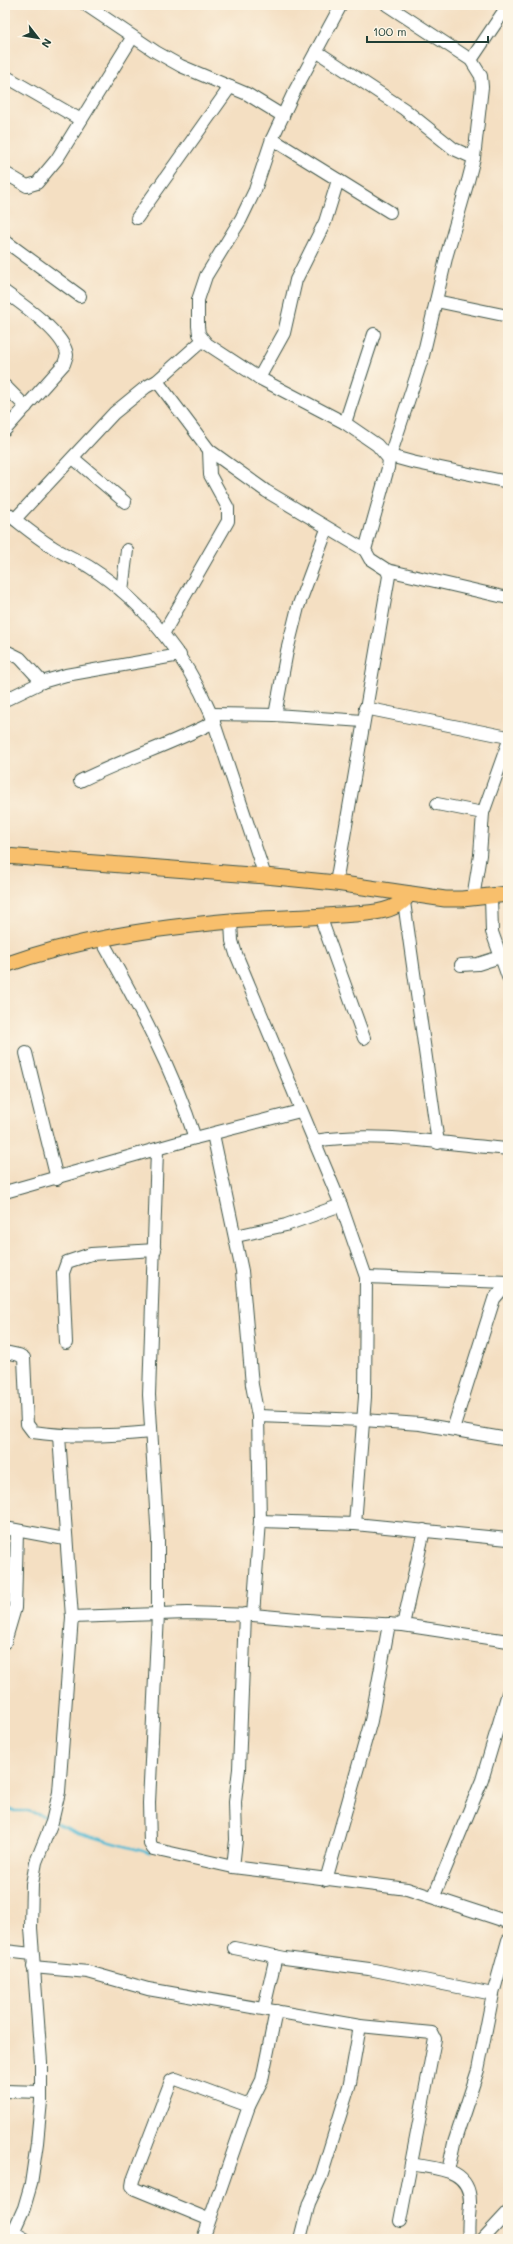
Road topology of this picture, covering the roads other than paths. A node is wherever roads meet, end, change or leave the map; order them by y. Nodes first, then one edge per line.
1 (86, 5) edge
2 (341, 5) edge
3 (387, 5) edge
4 (508, 5) edge
5 (132, 38) junction
6 (316, 51) junction
7 (471, 60) junction
8 (5, 76) edge
9 (230, 87) junction
10 (283, 116) junction
11 (80, 120) junction
12 (272, 139) junction
13 (474, 158) junction
14 (5, 173) edge
15 (338, 180) junction
16 (390, 212) dead end
17 (137, 218) dead end
18 (5, 241) edge
19 (5, 292) edge
20 (80, 296) dead end
21 (436, 301) junction
22 (508, 316) edge
23 (374, 334) dead end
24 (203, 340) junction
25 (259, 378) junction
26 (157, 381) junction
27 (5, 386) edge
28 (26, 407) junction
29 (345, 423) junction
30 (5, 430) edge
31 (209, 450) junction
32 (73, 458) junction
33 (390, 458) junction
34 (508, 482) edge
35 (125, 502) dead end
36 (5, 512) edge
37 (15, 519) junction
38 (326, 529) junction
39 (127, 550) dead end
40 (365, 550) junction
41 (388, 570) junction
42 (122, 591) junction
43 (508, 598) edge
44 (163, 634) junction
45 (5, 653) edge
46 (180, 655) junction
47 (42, 682) junction
48 (5, 700) edge
49 (365, 708) junction
50 (275, 715) junction
51 (212, 718) junction
52 (362, 721) junction
53 (508, 737) edge
54 (508, 744) edge
55 (80, 781) dead end
56 (437, 804) dead end
57 (484, 813) junction
58 (5, 856) edge
59 (266, 876) junction
60 (336, 883) junction
61 (508, 894) edge
62 (491, 897) junction
63 (406, 898) junction
64 (473, 898) junction
65 (320, 916) junction
66 (231, 921) junction
67 (101, 939) junction
68 (500, 957) junction
69 (5, 965) edge
70 (461, 965) dead end
71 (508, 977) edge
72 (364, 1038) dead end
73 (26, 1054) dead end
74 (300, 1111) junction
75 (213, 1134) junction
76 (195, 1138) junction
77 (315, 1141) junction
78 (438, 1142) junction
79 (508, 1149) edge
80 (157, 1150) junction
81 (57, 1179) junction
82 (5, 1192) edge
83 (341, 1206) junction
84 (236, 1236) junction
85 (155, 1250) junction
86 (366, 1277) junction
87 (483, 1281) junction
88 (508, 1282) edge
89 (494, 1299) junction
90 (66, 1343) dead end
91 (5, 1352) edge
92 (258, 1416) junction
93 (363, 1420) junction
94 (453, 1429) junction
95 (151, 1432) junction
96 (59, 1436) junction
97 (508, 1439) edge
98 (260, 1521) junction
99 (355, 1524) junction
100 (5, 1528) edge
101 (424, 1530) junction
102 (17, 1531) junction
103 (65, 1539) junction
104 (508, 1539) edge
105 (158, 1614) junction
106 (249, 1614) junction
107 (72, 1617) junction
108 (389, 1624) junction
109 (403, 1625) junction
110 (508, 1641) edge
111 (5, 1642) edge
112 (508, 1693) edge
113 (233, 1867) junction
114 (326, 1880) junction
115 (434, 1896) junction
116 (508, 1922) edge
117 (508, 1940) edge
118 (234, 1948) dead end
119 (5, 1951) edge
120 (32, 1954) junction
121 (276, 1956) junction
122 (33, 1967) junction
123 (493, 1994) junction
124 (264, 2008) junction
125 (276, 2011) junction
126 (360, 2026) junction
127 (5, 2092) edge
128 (41, 2092) junction
129 (249, 2106) junction
130 (411, 2164) junction
131 (448, 2171) junction
132 (508, 2212) edge
133 (208, 2219) junction
134 (400, 2220) dead end
135 (9, 2232) edge
136 (25, 2239) edge
137 (203, 2239) edge
138 (300, 2239) edge
139 (469, 2239) edge
140 (483, 2239) edge

1 - 5 street
2 - 6 street
3 - 7 street
4 - 7 street
5 - 9 street
5 - 11 street
6 - 10 street
6 - 13 street
7 - 13 street
8 - 11 street
9 - 10 street
9 - 17 street
10 - 12 street
11 - 14 street
12 - 15 street
12 - 24 street
13 - 21 street
15 - 16 street
15 - 25 street
18 - 20 street
19 - 28 street
21 - 22 street
21 - 33 street
23 - 29 street
24 - 25 street
24 - 26 street
25 - 29 street
26 - 31 street
26 - 32 street
27 - 28 street
28 - 30 street
29 - 33 street
31 - 38 street
31 - 44 street
32 - 35 street
32 - 37 street
33 - 34 street
33 - 40 street
36 - 37 street
37 - 42 street
38 - 40 street
38 - 50 street
39 - 42 street
40 - 41 street
41 - 43 street
41 - 49 street
42 - 44 street
44 - 46 street
45 - 47 street
46 - 47 street
46 - 51 street
47 - 48 street
49 - 52 street
49 - 53 street
50 - 51 street
50 - 52 street
51 - 55 street
51 - 59 street
52 - 60 street
54 - 57 street
56 - 57 street
57 - 64 street
58 - 59 main road
59 - 60 main road
60 - 63 main road
61 - 62 main road
62 - 64 main road
62 - 68 street
63 - 64 main road
63 - 65 main road
63 - 78 street
65 - 66 main road
65 - 72 street
66 - 67 main road
66 - 74 street
67 - 69 main road
67 - 76 street
68 - 70 street
68 - 71 street
73 - 81 street
74 - 75 street
74 - 77 street
75 - 76 street
75 - 84 street
76 - 80 street
77 - 78 street
77 - 83 street
78 - 79 street
80 - 81 street
80 - 85 street
81 - 82 street
83 - 84 street
83 - 86 street
84 - 92 street
85 - 90 street
85 - 95 street
86 - 87 street
86 - 93 street
87 - 88 street
87 - 89 street
88 - 89 street
89 - 94 street
91 - 96 street
92 - 93 street
92 - 98 street
93 - 94 street
93 - 99 street
94 - 97 street
95 - 96 street
95 - 105 street
96 - 103 street
98 - 99 street
98 - 106 street
99 - 101 street
100 - 102 street
101 - 104 street
101 - 109 street
102 - 103 street
102 - 111 street
103 - 107 street
105 - 106 street
105 - 107 street
105 - 113 street
106 - 108 street
106 - 113 street
107 - 120 street
108 - 109 street
108 - 114 street
109 - 110 street
112 - 115 street
113 - 114 street
114 - 115 street
115 - 116 street
117 - 123 street
118 - 121 street
119 - 120 street
120 - 122 street
121 - 123 street
121 - 124 street
122 - 124 street
122 - 128 street
123 - 131 street
124 - 125 street
125 - 126 street
125 - 129 street
126 - 130 street
126 - 138 street
127 - 128 street
128 - 135 street
129 - 133 street
129 - 133 street
130 - 131 street
130 - 134 street
131 - 139 street
132 - 140 street
133 - 137 street
135 - 136 street

